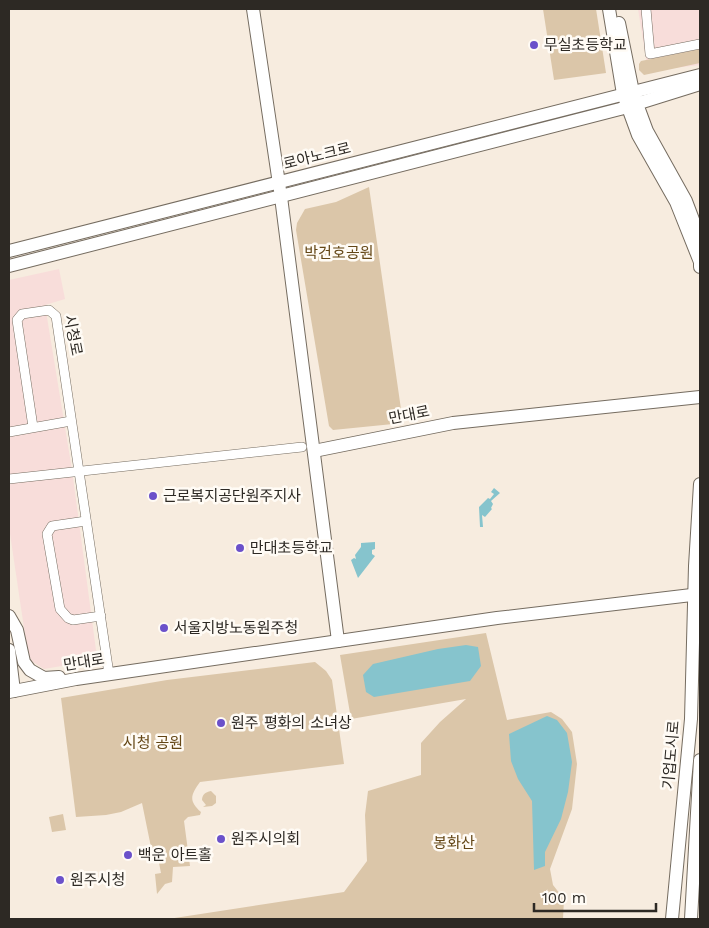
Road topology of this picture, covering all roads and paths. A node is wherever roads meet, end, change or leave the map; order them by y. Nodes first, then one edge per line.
1 (253, 9) edge
2 (609, 9) edge
3 (616, 9) edge
4 (646, 9) edge
5 (700, 44) edge
6 (700, 75) edge
7 (700, 84) edge
8 (630, 99) junction
9 (278, 182) junction
10 (281, 197) junction
11 (700, 238) edge
12 (9, 251) edge
13 (10, 266) edge
14 (700, 268) edge
15 (700, 397) edge
16 (71, 422) junction
17 (33, 427) junction
18 (9, 432) edge
19 (302, 447) dead end
20 (314, 451) junction
21 (78, 470) junction
22 (9, 479) edge
23 (700, 484) edge
24 (86, 521) junction
25 (697, 594) edge
26 (9, 616) edge
27 (100, 616) junction
28 (338, 641) junction
29 (9, 650) edge
30 (109, 674) junction
31 (76, 679) junction
32 (12, 691) edge
33 (700, 760) edge
34 (672, 919) edge
35 (692, 919) edge

1 - 9 street
2 - 8 street
3 - 8 street
4 - 5 street
6 - 8 street
7 - 8 street, 로아노크로
8 - 9 street, 로아노크로
8 - 10 street, 로아노크로
8 - 11 street
8 - 14 street
9 - 10 street
9 - 12 street, 로아노크로
10 - 13 street, 로아노크로
10 - 20 street
15 - 20 street, 만대로
16 - 17 street
16 - 17 street, 시청로
16 - 21 street, 시청로
17 - 18 street
19 - 21 street
20 - 28 street
21 - 22 street
21 - 24 street, 시청로
23 - 25 street
24 - 27 street, 시청로
24 - 27 street
25 - 28 street, 만대로
25 - 34 street, 기업도시로
26 - 31 street
27 - 30 street, 시청로
28 - 30 street, 만대로
29 - 32 street
30 - 31 street, 만대로
31 - 32 street, 만대로
33 - 35 street, 기업도시로

